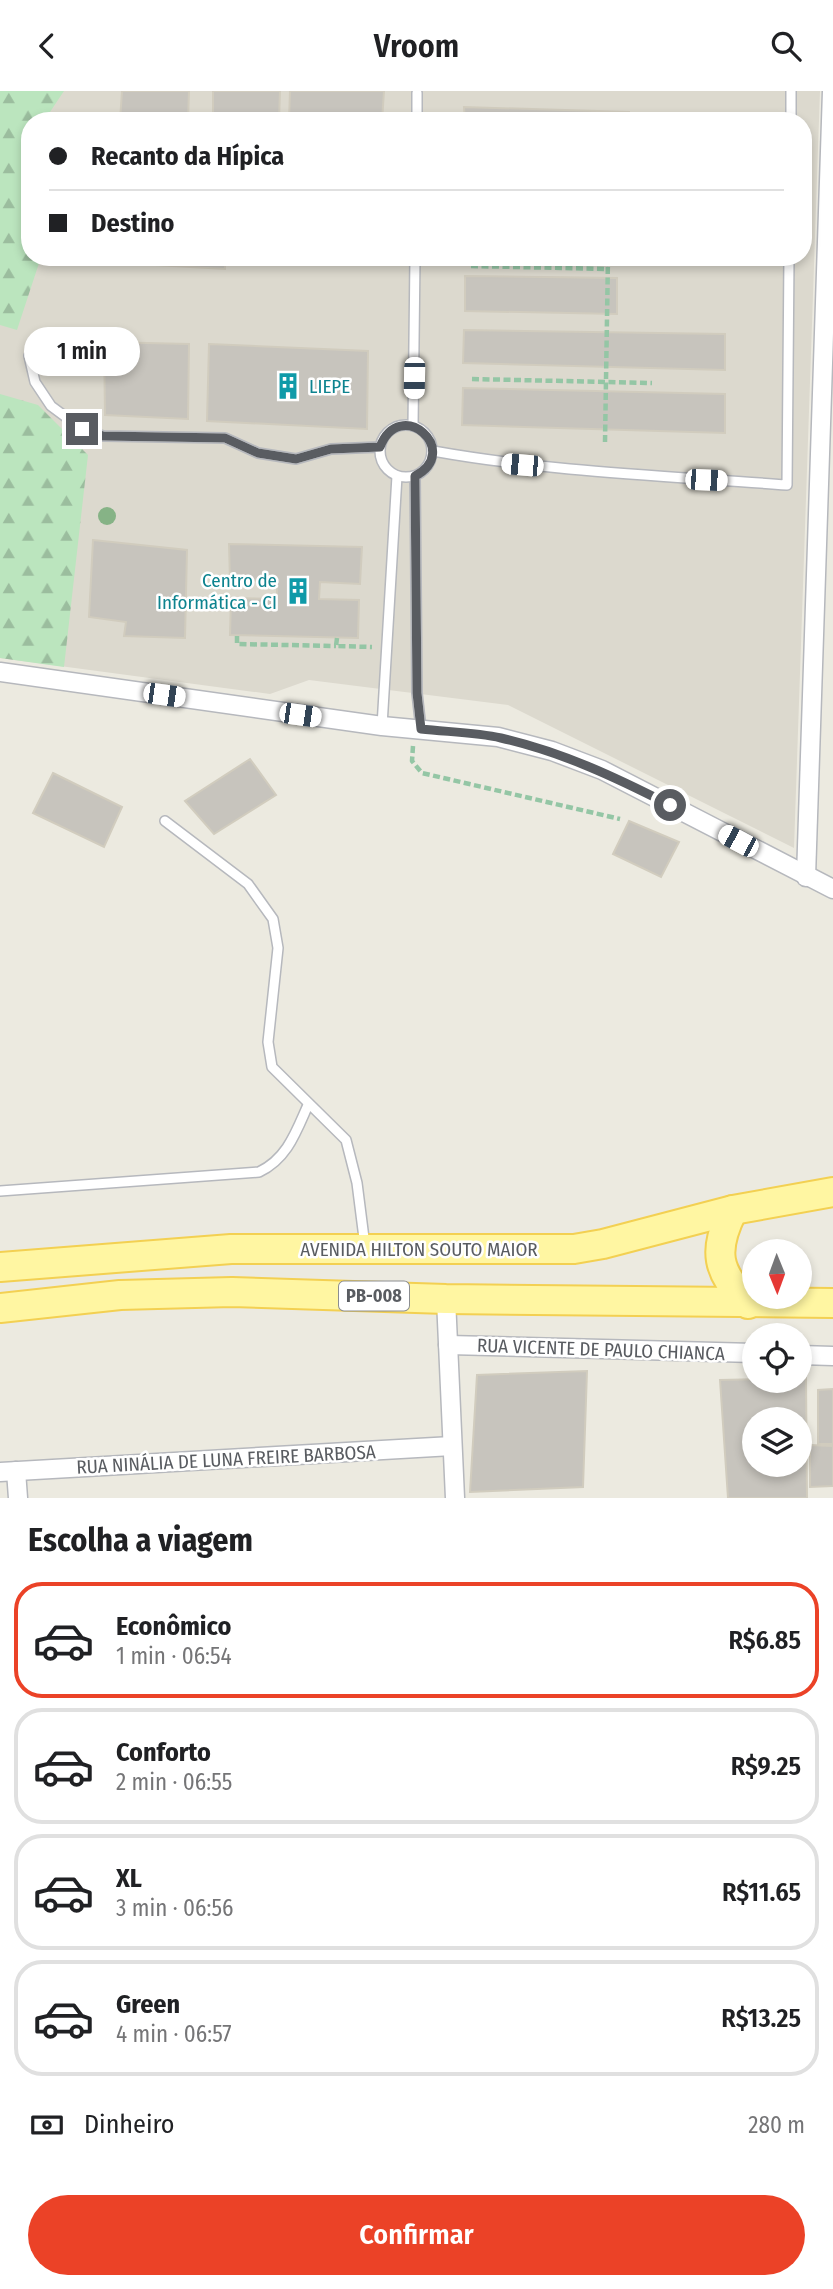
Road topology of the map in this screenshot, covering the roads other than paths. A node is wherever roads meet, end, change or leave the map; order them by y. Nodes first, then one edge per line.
1 (791, 91) edge
2 (832, 91) edge
3 (417, 93) dead end
4 (417, 112) edge
5 (791, 112) edge
6 (415, 266) edge
7 (789, 266) edge
8 (29, 356) dead end
9 (413, 426) junction
10 (380, 447) junction
11 (432, 451) junction
12 (397, 476) junction
13 (415, 476) junction
14 (824, 599) edge
15 (0, 672) edge
16 (382, 726) junction
17 (417, 728) junction
18 (165, 821) dead end
19 (806, 877) junction
20 (833, 890) edge
21 (308, 1105) junction
22 (0, 1191) edge
23 (833, 1192) edge
24 (733, 1210) junction
25 (366, 1249) junction
26 (192, 1253) junction
27 (0, 1266) edge
28 (742, 1297) edge
29 (446, 1299) junction
30 (70, 1300) junction
31 (812, 1303) edge
32 (833, 1303) edge
33 (742, 1304) edge
34 (0, 1308) edge
35 (448, 1345) junction
36 (742, 1353) edge
37 (812, 1355) edge
38 (833, 1356) edge
39 (453, 1446) junction
40 (8, 1471) edge
41 (18, 1498) edge
42 (455, 1498) edge

1 - 5 lane
2 - 14 street
3 - 4 lane
6 - 9 lane
7 - 11 lane
8 - 10 lane
9 - 10 lane
9 - 11 lane
10 - 12 lane
11 - 13 lane
12 - 13 lane
12 - 16 lane
13 - 17 lane
14 - 19 street
15 - 16 street
16 - 17 street
17 - 19 street
18 - 21 lane
19 - 20 street
21 - 22 lane
21 - 25 lane
23 - 24 main road, AVENIDA HILTON SOUTO MAIOR
24 - 25 main road, AVENIDA HILTON SOUTO MAIOR
24 - 28 main road
25 - 26 main road, AVENIDA HILTON SOUTO MAIOR
26 - 27 main road, AVENIDA HILTON SOUTO MAIOR
26 - 30 main road
29 - 30 main road, PB-008
29 - 33 main road, PB-008
29 - 35 street
30 - 34 main road, PB-008
31 - 32 main road, PB-008
35 - 36 street, RUA VICENTE DE PAULO CHIANCA
35 - 39 street
37 - 38 street
39 - 40 street, RUA NINÁLIA DE LUNA FREIRE BARBOSA
39 - 42 street
40 - 41 street

